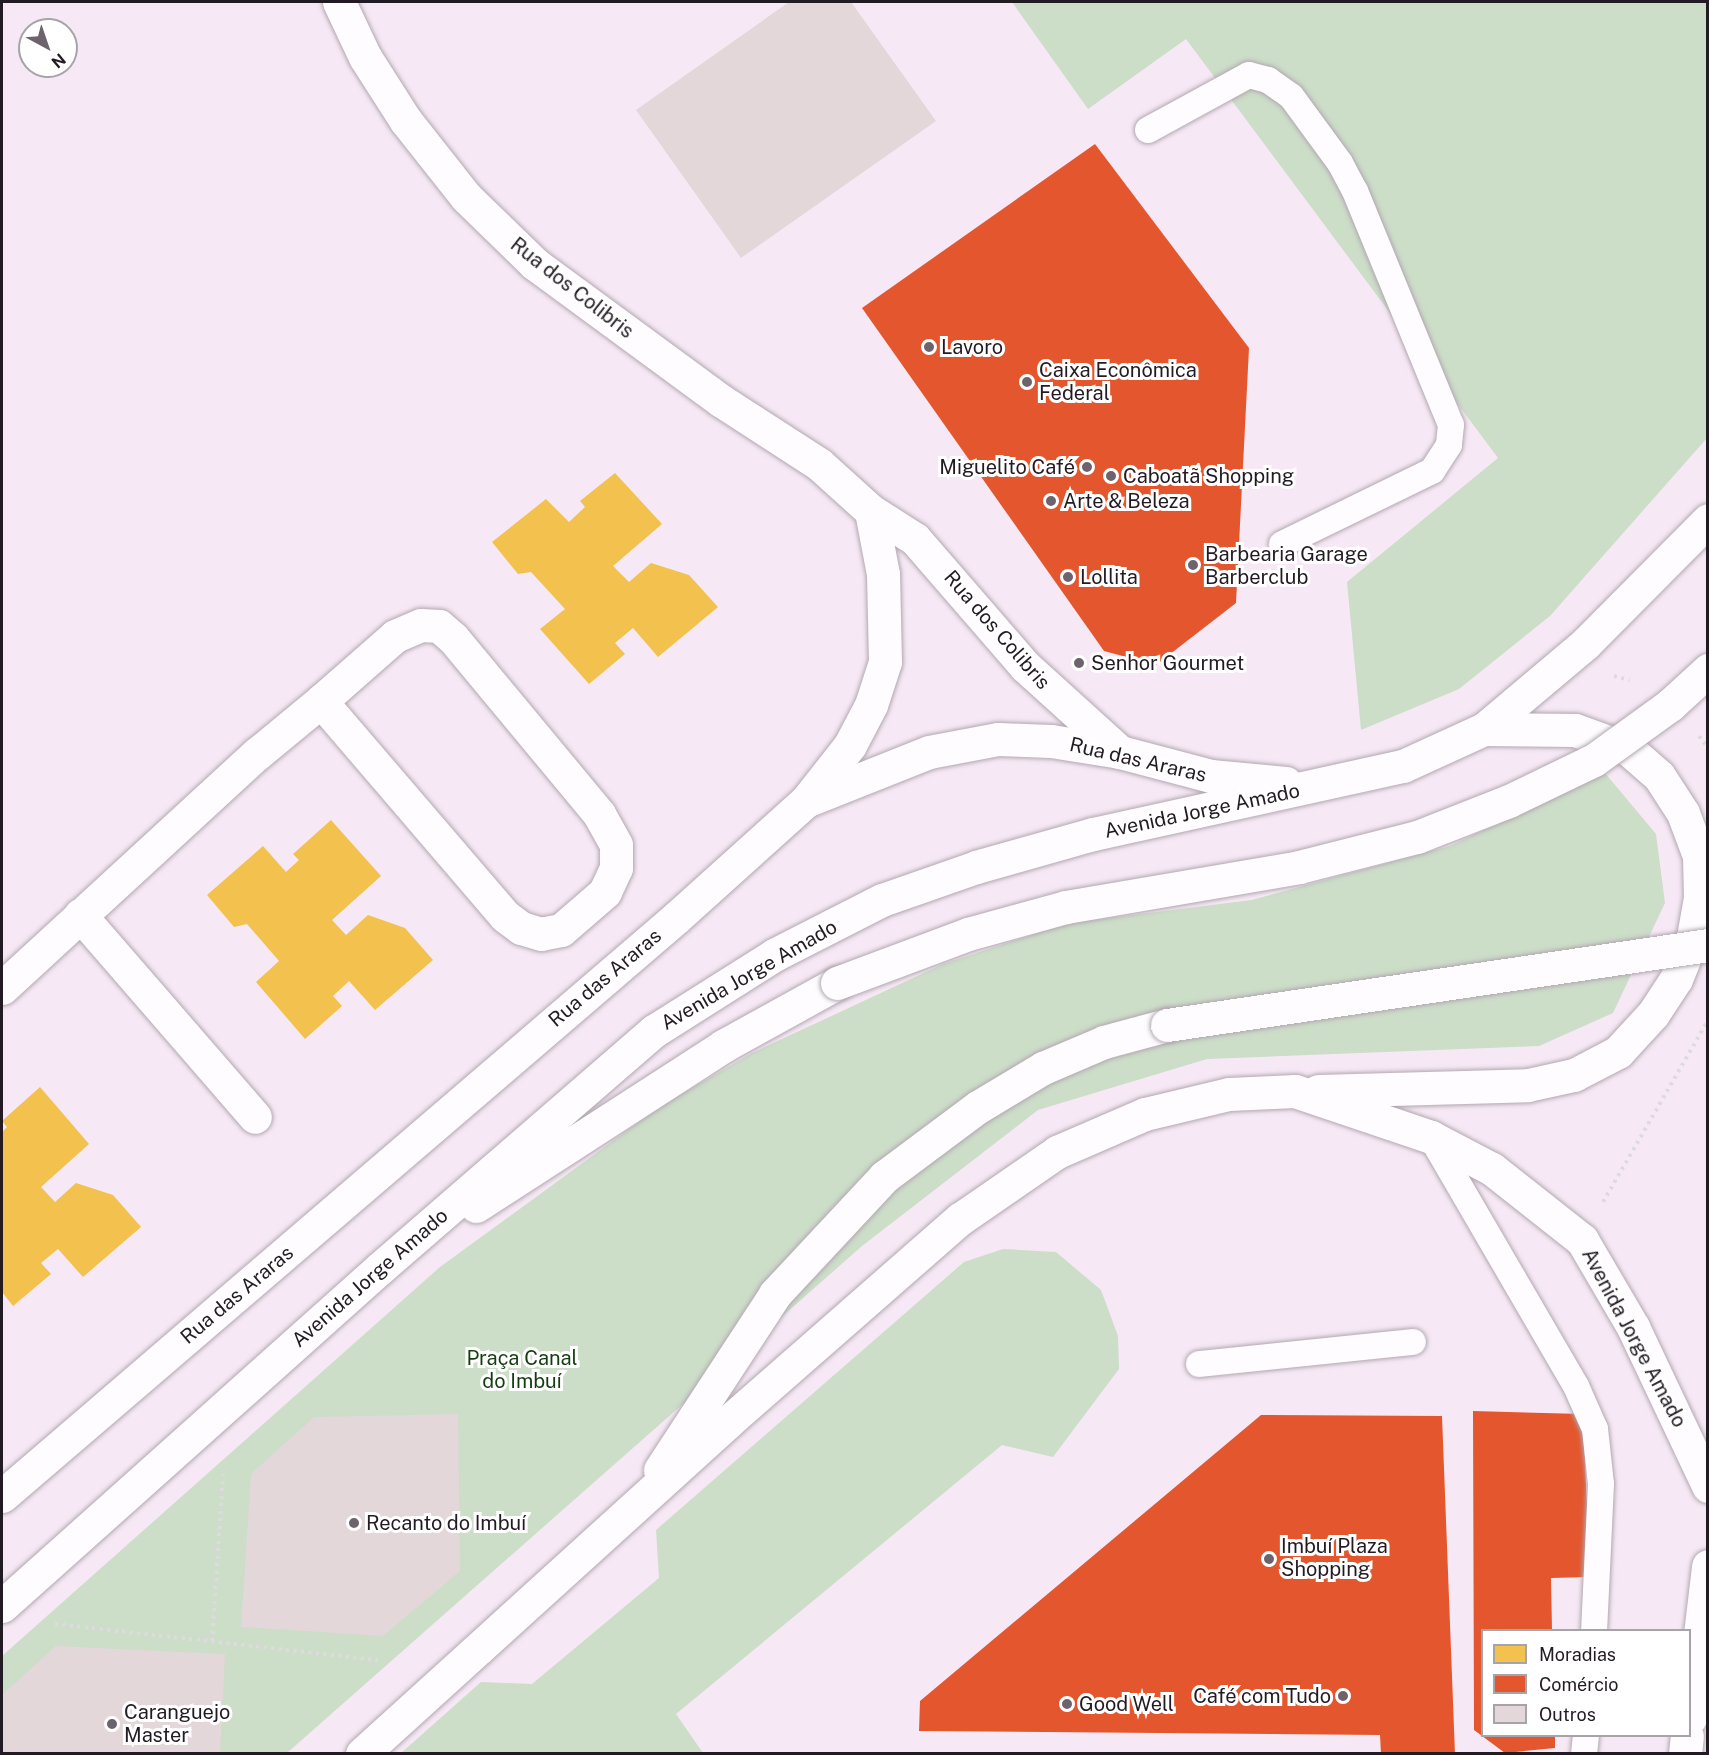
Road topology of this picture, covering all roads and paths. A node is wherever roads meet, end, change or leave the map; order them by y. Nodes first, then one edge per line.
1 (339, 2) edge
2 (1148, 130) dead end
3 (871, 511) junction
4 (1707, 520) edge
5 (1282, 544) dead end
6 (1707, 670) edge
7 (321, 701) junction
8 (1484, 729) junction
9 (1120, 752) junction
10 (1319, 786) junction
11 (806, 801) junction
12 (80, 915) junction
13 (1707, 945) edge
14 (2, 988) edge
15 (1707, 1020) edge
16 (1295, 1091) junction
17 (255, 1117) dead end
18 (1431, 1137) junction
19 (1582, 1240) junction
20 (379, 1269) junction
21 (1413, 1342) dead end
22 (1199, 1364) dead end
23 (224, 1474) dead end
24 (1707, 1486) edge
25 (2, 1497) edge
26 (636, 1507) junction
27 (1707, 1566) edge
28 (2, 1606) edge
29 (56, 1624) dead end
30 (1594, 1629) edge
31 (212, 1641) junction
32 (378, 1660) dead end
33 (1691, 1701) edge
34 (1586, 1737) edge
35 (1688, 1737) edge
36 (362, 1754) edge
37 (1584, 1754) edge
38 (1685, 1754) edge

1 - 3 main road, Rua dos Colibris
2 - 5 lane
3 - 9 main road, Rua dos Colibris
3 - 11 main road
4 - 8 main road, Avenida Jorge Amado
6 - 20 main road, bridge
7 - 7 main road
7 - 12 main road
8 - 10 main road, Avenida Jorge Amado
8 - 16 main road
9 - 10 main road, Rua das Araras
9 - 11 main road, Rua das Araras
10 - 20 main road, Avenida Jorge Amado
11 - 25 main road, Rua das Araras
12 - 14 main road
12 - 17 main road
13 - 26 main road, bridge
15 - 19 path
16 - 18 main road, Avenida Jorge Amado
16 - 26 main road, Avenida Jorge Amado
18 - 19 main road, Avenida Jorge Amado
18 - 30 lane
19 - 24 main road, Avenida Jorge Amado
20 - 28 main road, Avenida Jorge Amado
21 - 22 lane
23 - 31 path
26 - 36 main road, Avenida Jorge Amado
27 - 33 main road
29 - 31 path
31 - 32 path
34 - 37 lane
35 - 38 main road

